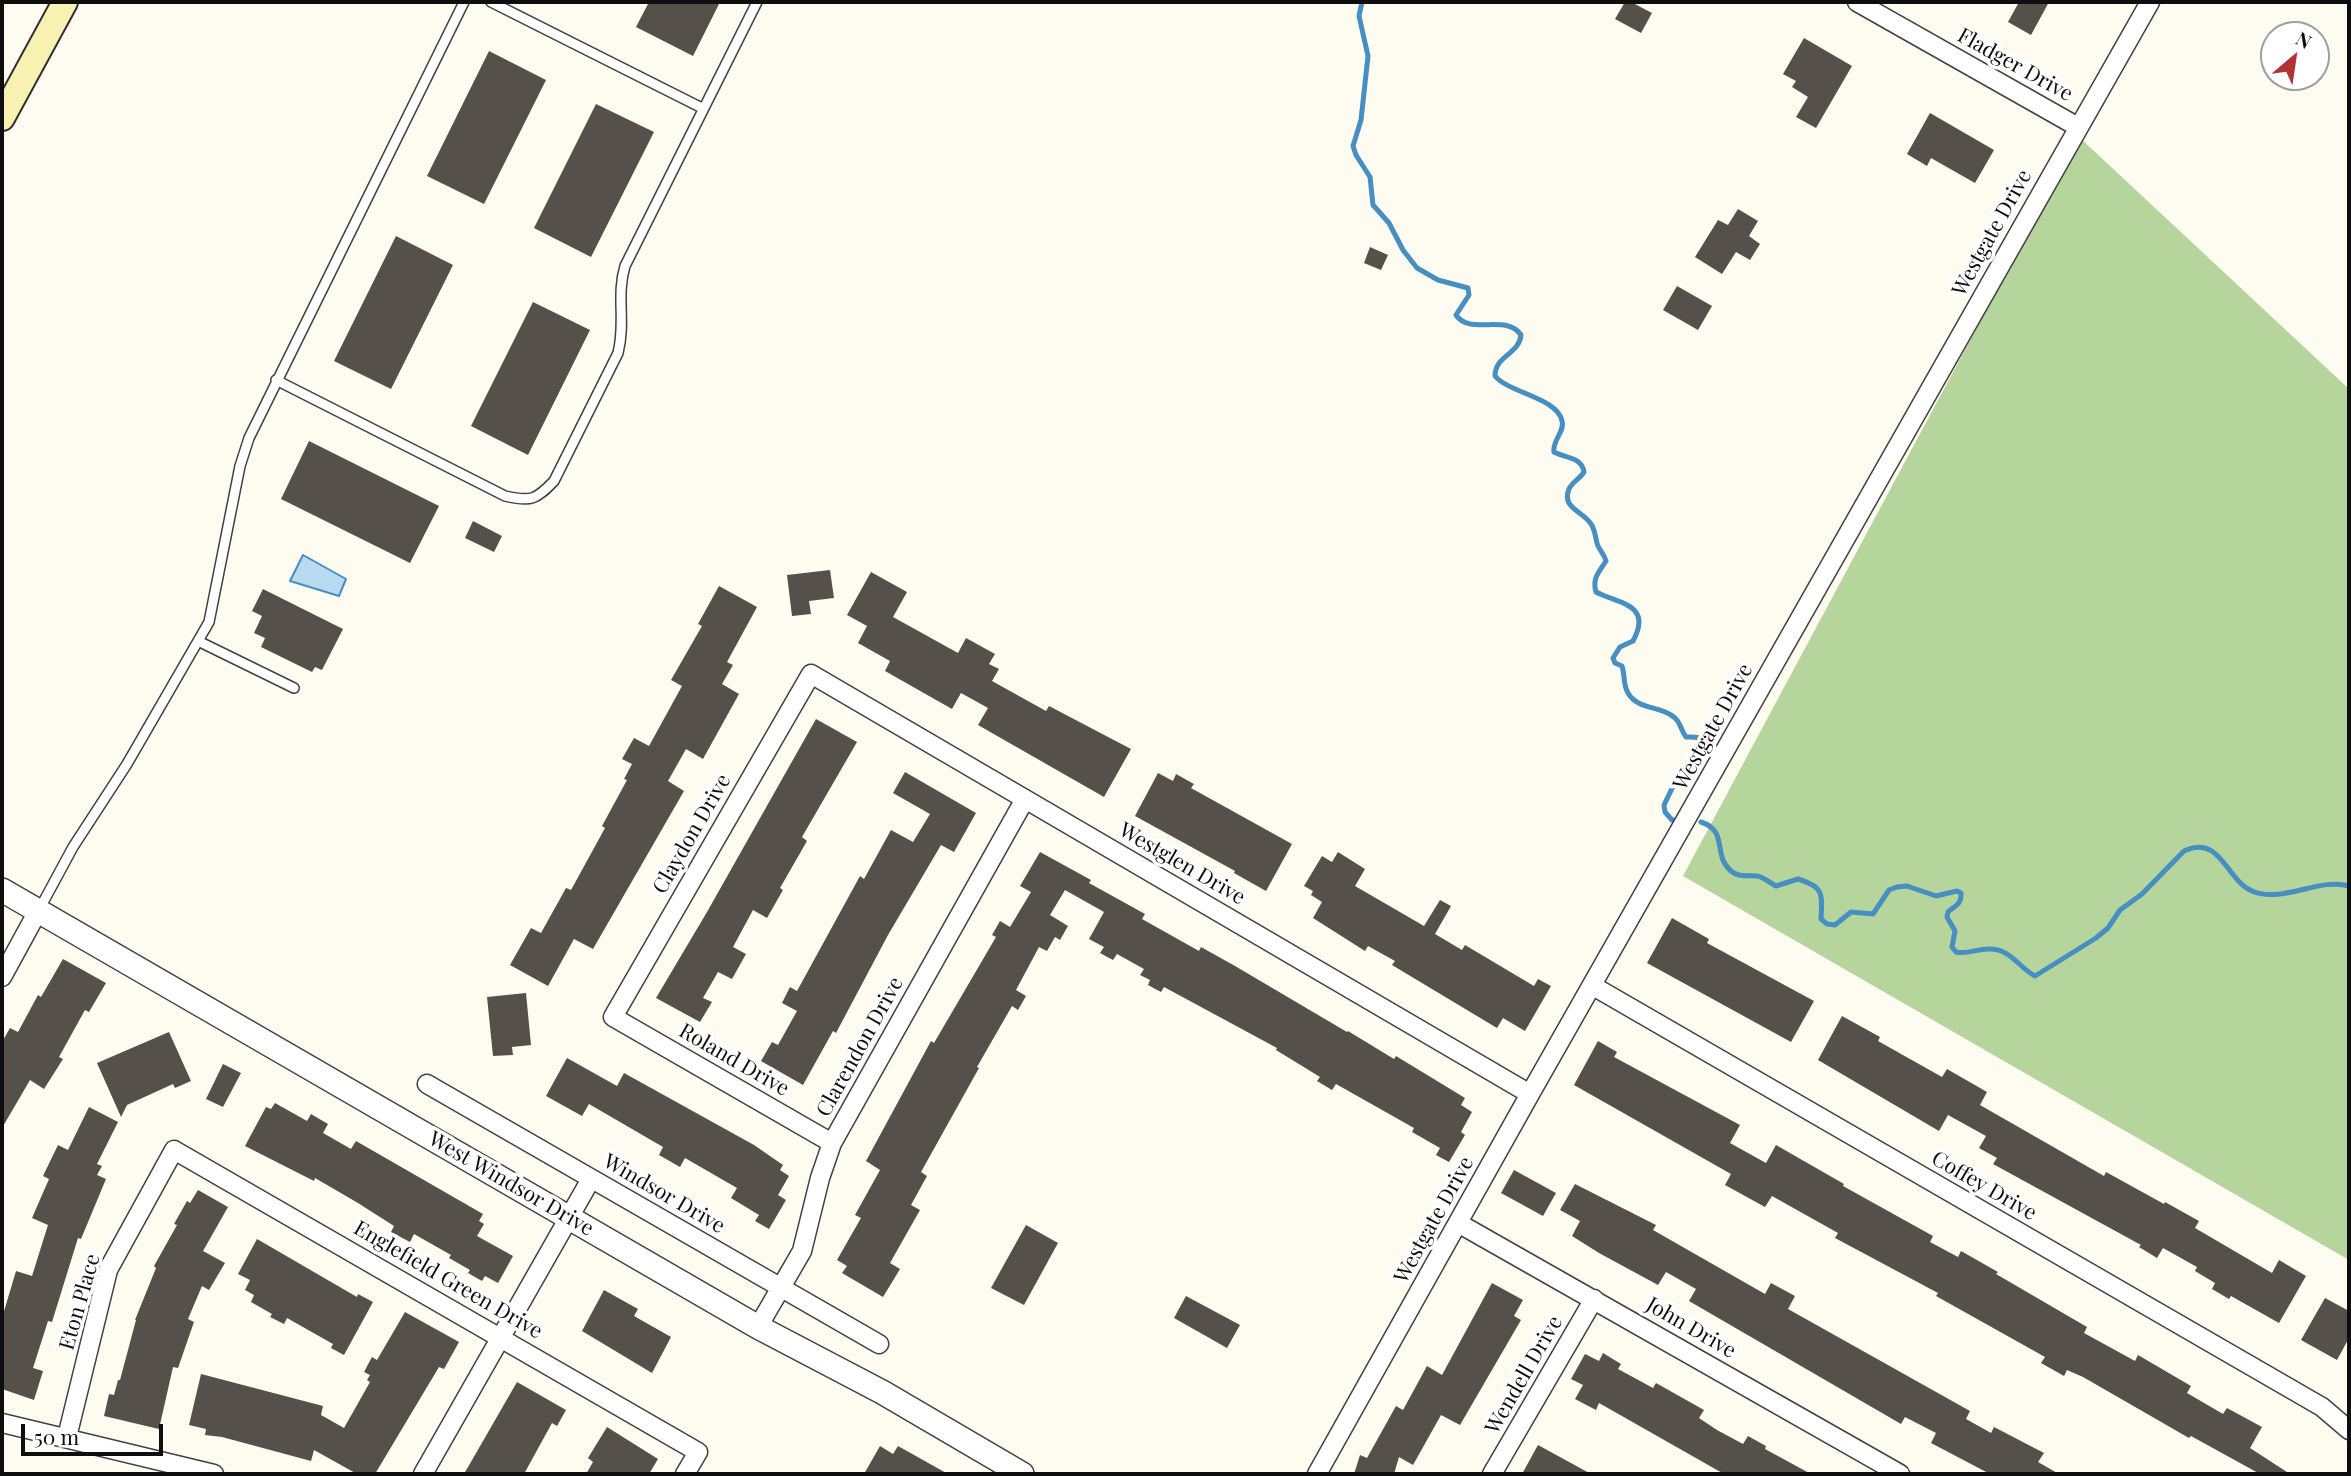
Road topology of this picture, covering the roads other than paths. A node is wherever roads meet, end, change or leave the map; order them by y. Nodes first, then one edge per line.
1 (65, 2) edge
2 (464, 2) edge
3 (491, 2) edge
4 (757, 2) edge
5 (1857, 2) edge
6 (2150, 2) edge
7 (702, 108) junction
8 (2, 118) edge
9 (2078, 127) junction
10 (276, 380) junction
11 (198, 641) junction
12 (810, 674) joint
13 (294, 688) dead end
14 (1025, 799) junction
15 (2, 890) edge
16 (38, 911) junction
17 (2, 977) edge
18 (1593, 986) junction
19 (613, 1017) joint
20 (427, 1084) dead end
21 (1530, 1094) junction
22 (832, 1143) junction
23 (174, 1150) joint
24 (591, 1179) junction
25 (569, 1217) junction
26 (1458, 1223) junction
27 (781, 1288) junction
28 (1594, 1299) junction
29 (758, 1327) junction
30 (501, 1336) junction
31 (879, 1343) dead end
32 (2, 1423) edge
33 (2349, 1430) edge
34 (67, 1437) junction
35 (991, 1467) edge
36 (214, 1474) edge
37 (423, 1474) edge
38 (685, 1474) edge
39 (1022, 1474) edge
40 (1317, 1474) edge
41 (1492, 1474) edge
42 (1900, 1474) edge

1 - 8 main road
2 - 10 lane
3 - 7 lane
4 - 7 lane
5 - 9 street, Fladger Drive
6 - 9 street, Westgate Drive
7 - 10 lane
9 - 18 street, Westgate Drive
10 - 11 lane
11 - 13 lane
11 - 16 lane
12 - 14 street, Westglen Drive
12 - 19 street, Claydon Drive
14 - 21 street, Westglen Drive
14 - 22 street, Clarendon Drive
15 - 16 street, West Windsor Drive
16 - 17 street
16 - 25 street, West Windsor Drive
18 - 21 street, Westgate Drive
18 - 33 street, Coffey Drive
19 - 22 street, Roland Drive
20 - 24 street, Windsor Drive
21 - 26 street, Westgate Drive
22 - 27 street, Clarendon Drive
23 - 30 street, Englefield Green Drive
23 - 34 street, Eton Place
24 - 25 street
24 - 27 street, Windsor Drive
25 - 29 street, West Windsor Drive
25 - 30 street
26 - 28 street, John Drive
26 - 40 street, Westgate Drive
27 - 29 street, Clarendon Drive
27 - 31 street, Windsor Drive
28 - 41 street, Wendell Drive
28 - 42 street, John Drive
29 - 35 street, West Windsor Drive
30 - 37 street
30 - 38 street, Englefield Green Drive
32 - 34 street
34 - 36 street
35 - 39 street, West Windsor Drive

